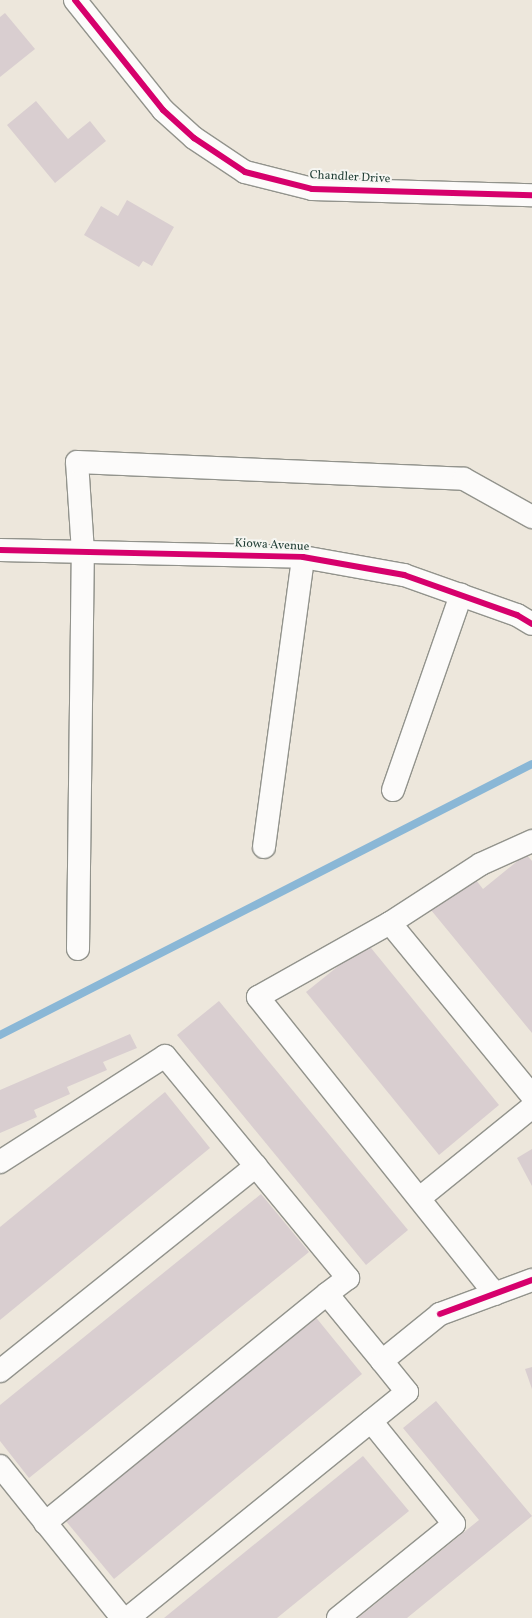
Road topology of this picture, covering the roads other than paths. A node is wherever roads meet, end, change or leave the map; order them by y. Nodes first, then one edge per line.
1 (74, 0) edge
2 (532, 195) edge
3 (532, 518) edge
4 (0, 550) edge
5 (83, 552) junction
6 (303, 557) junction
7 (461, 595) junction
8 (532, 624) edge
9 (393, 790) dead end
10 (532, 841) edge
11 (264, 846) dead end
12 (390, 923) junction
13 (78, 949) dead end
14 (532, 1096) edge
15 (532, 1108) edge
16 (0, 1162) edge
17 (256, 1166) junction
18 (421, 1197) junction
19 (532, 1280) edge
20 (327, 1294) junction
21 (495, 1294) junction
22 (382, 1361) junction
23 (0, 1371) edge
24 (370, 1421) junction
25 (0, 1466) edge
26 (45, 1523) junction
27 (122, 1618) edge
28 (128, 1618) edge
29 (338, 1618) edge

1 - 2 street, Chandler Drive
3 - 5 street
4 - 5 street, Kiowa Avenue
5 - 6 street, Kiowa Avenue
5 - 13 street
6 - 7 street, Kiowa Avenue
6 - 11 street
7 - 8 street, Kiowa Avenue
7 - 9 street
10 - 12 street
12 - 14 street
12 - 18 street
15 - 18 street
16 - 17 street
17 - 20 street
17 - 23 street
18 - 21 street
19 - 21 street
20 - 22 street
20 - 26 street
21 - 22 street
22 - 24 street
24 - 28 street
24 - 29 street
25 - 26 street
26 - 27 street

